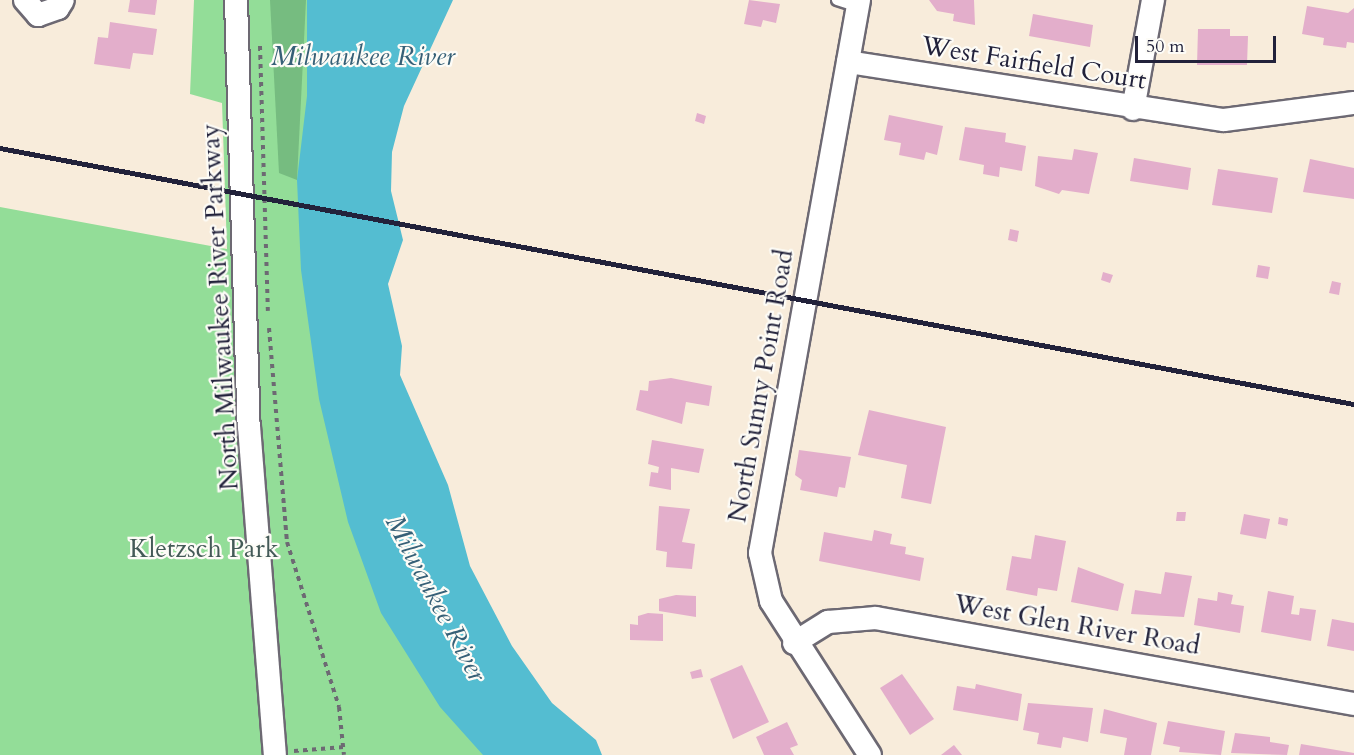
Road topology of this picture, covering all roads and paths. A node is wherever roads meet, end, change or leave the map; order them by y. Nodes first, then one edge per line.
1 (25, 0) edge
2 (63, 0) edge
3 (236, 0) edge
4 (1152, 0) edge
5 (851, 2) edge
6 (260, 42) dead end
7 (848, 62) junction
8 (1354, 103) edge
9 (1133, 109) junction
10 (794, 643) junction
11 (1354, 704) edge
12 (344, 747) junction
13 (275, 754) edge
14 (344, 755) edge
15 (870, 755) edge

1 - 2 street
3 - 13 street, North Milwaukee River Parkway
4 - 9 street
5 - 7 street, North Sunny Point Road
6 - 12 path
7 - 9 street, West Fairfield Court
7 - 10 street, North Sunny Point Road
8 - 9 street, West Fairfield Court
10 - 11 street, West Glen River Road
10 - 15 street, North Sunny Point Road
12 - 13 path
12 - 14 path

